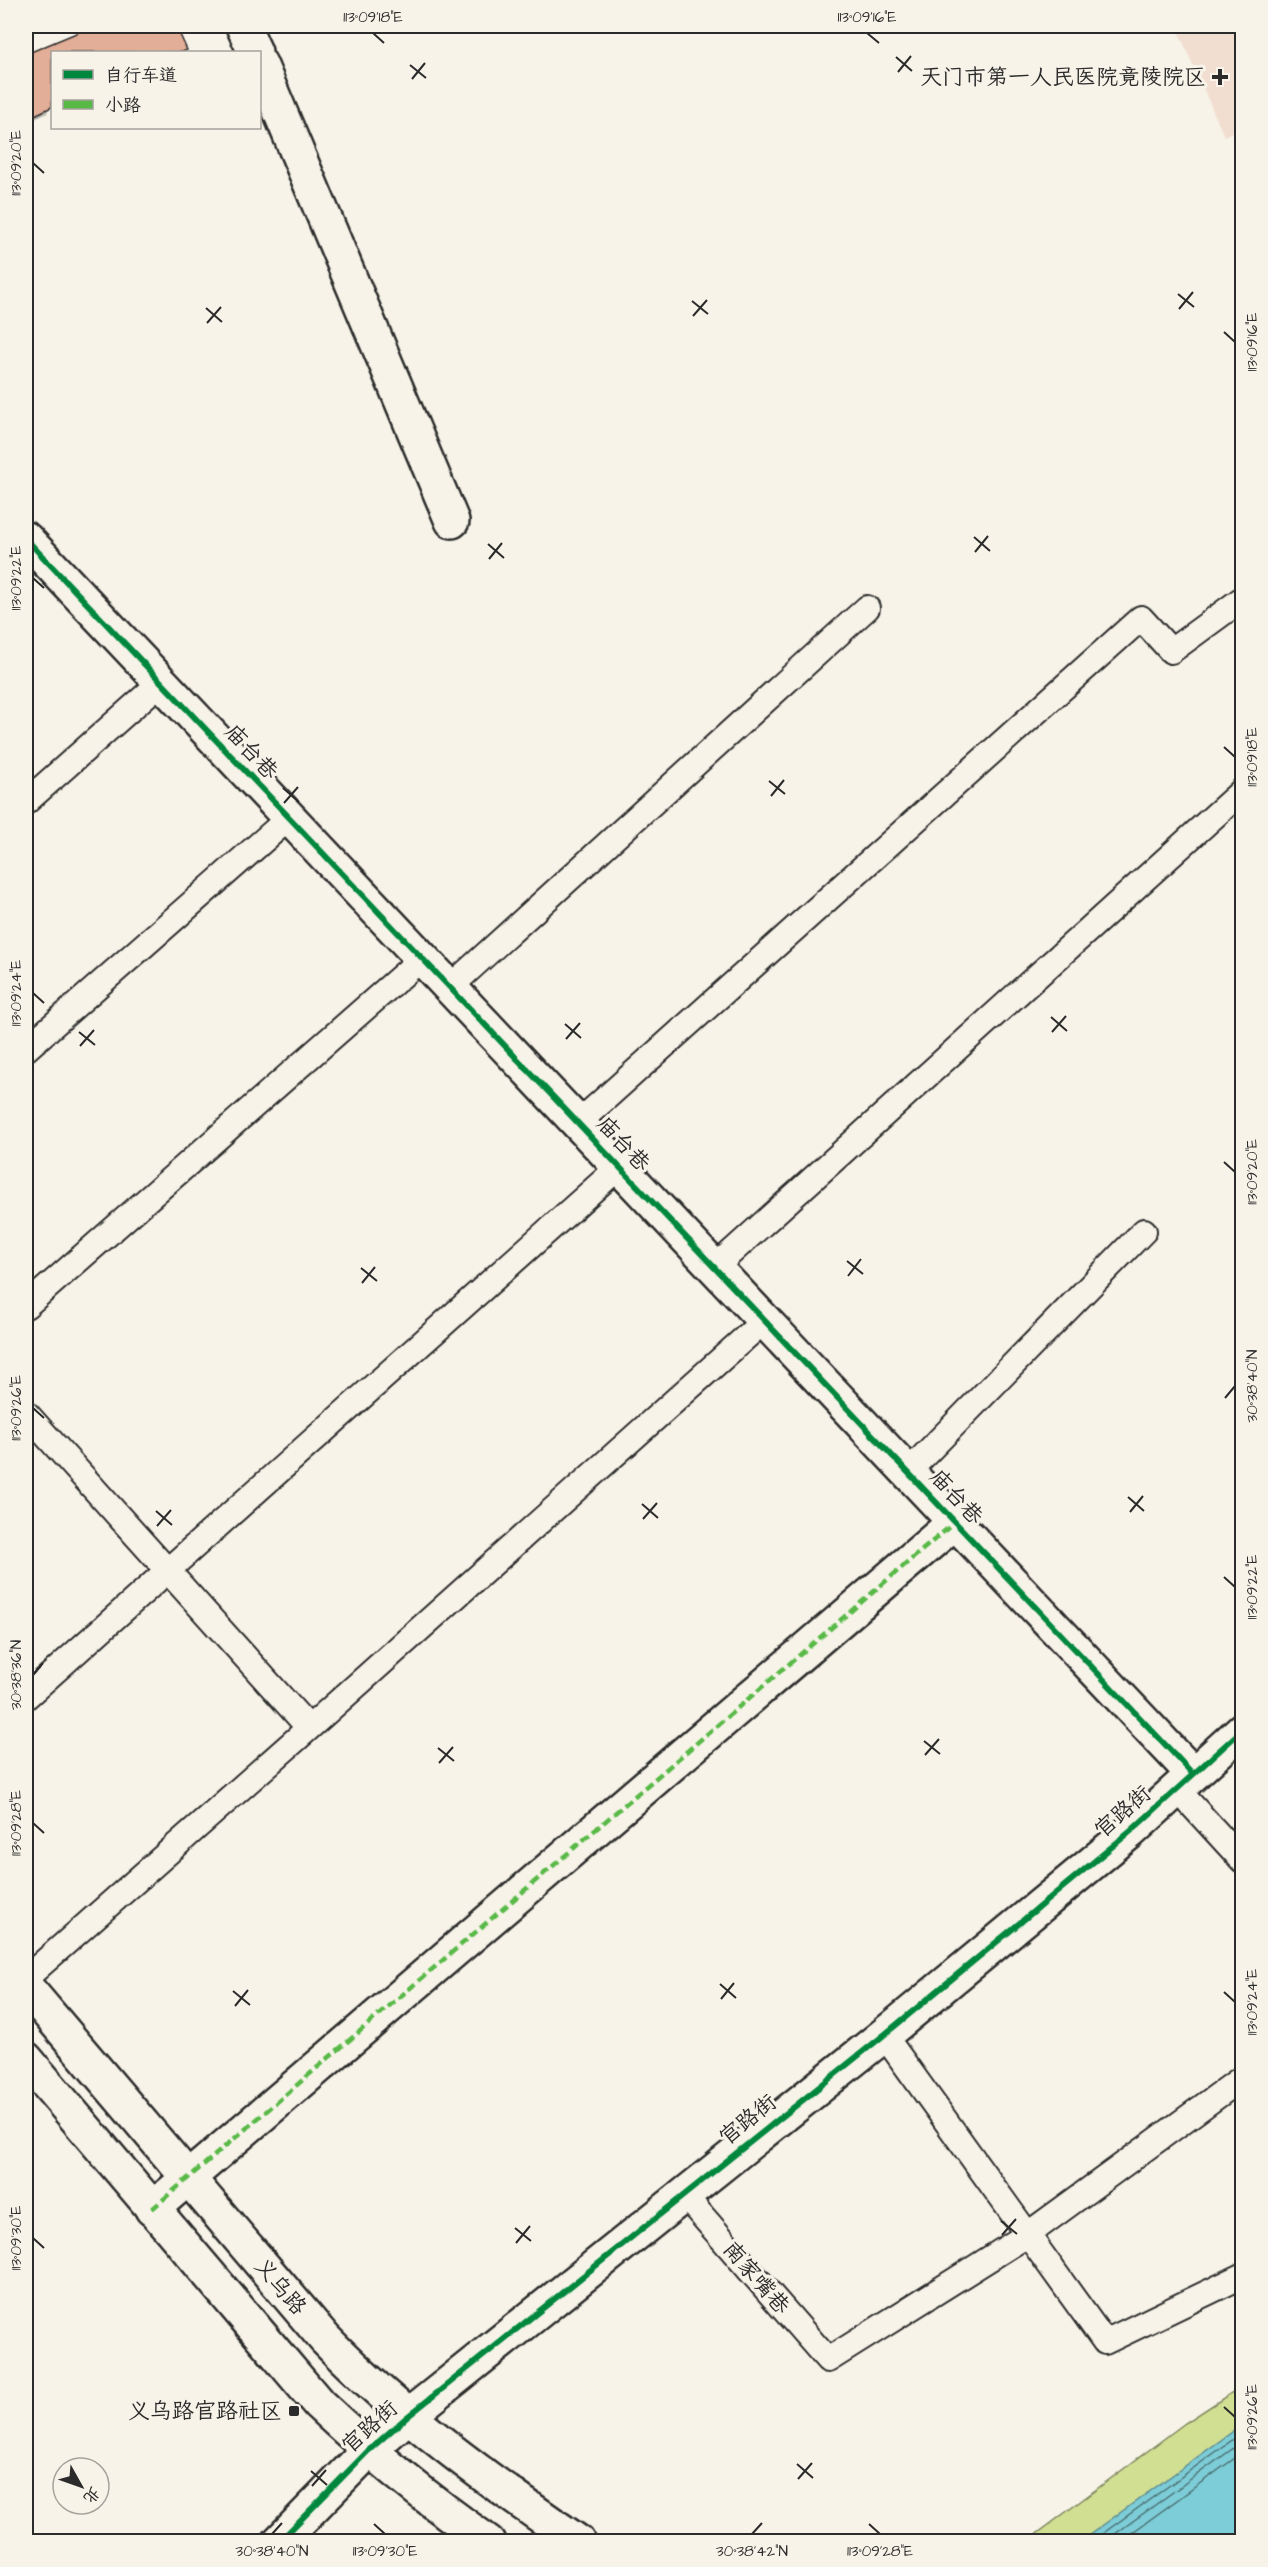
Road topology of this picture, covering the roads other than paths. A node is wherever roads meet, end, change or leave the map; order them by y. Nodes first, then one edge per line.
1 (243, 26) edge
2 (255, 51) edge
3 (261, 66) edge
4 (452, 521) dead end
5 (26, 539) edge
6 (1242, 599) edge
7 (867, 608) dead end
8 (161, 682) junction
9 (1242, 791) edge
10 (26, 802) edge
11 (289, 818) junction
12 (421, 959) junction
13 (449, 988) junction
14 (26, 1050) edge
15 (578, 1123) junction
16 (619, 1167) junction
17 (1143, 1231) dead end
18 (714, 1268) junction
19 (26, 1306) edge
20 (765, 1320) junction
21 (26, 1413) edge
22 (908, 1472) junction
23 (955, 1522) junction
24 (167, 1570) junction
25 (26, 1696) edge
26 (309, 1728) junction
27 (1242, 1730) edge
28 (1185, 1781) junction
29 (1242, 1860) edge
30 (26, 1978) edge
31 (26, 1988) edge
32 (884, 2035) junction
33 (26, 2059) edge
34 (1242, 2078) edge
35 (188, 2180) junction
36 (684, 2195) junction
37 (152, 2209) junction
38 (1027, 2235) junction
39 (1242, 2276) edge
40 (407, 2417) junction
41 (368, 2451) junction
42 (279, 2541) edge
43 (488, 2541) edge
44 (578, 2541) edge

1 - 2 street
3 - 4 street
5 - 8 street, 庙台巷
6 - 15 lane
7 - 13 lane
8 - 10 lane
8 - 11 street, 庙台巷
9 - 18 lane
11 - 12 street, 庙台巷
11 - 14 lane
12 - 13 street, 庙台巷
12 - 19 lane
13 - 15 street, 庙台巷
15 - 16 street, 庙台巷
16 - 18 street, 庙台巷
16 - 24 lane
17 - 22 lane
18 - 20 street, 庙台巷
20 - 22 street, 庙台巷
20 - 26 lane
21 - 24 lane
22 - 23 street, 庙台巷
23 - 28 street, 庙台巷
23 - 35 street
24 - 25 lane
24 - 26 lane
26 - 30 lane
27 - 28 street, 官路街
28 - 29 lane
28 - 32 street, 官路街
31 - 35 street, 义乌路
32 - 36 street, 官路街
32 - 38 lane
33 - 37 street, 义乌路
34 - 38 lane
35 - 37 street
35 - 40 street, 义乌路
36 - 38 lane, 南家嘴巷
36 - 40 street, 官路街
37 - 41 street, 义乌路
38 - 39 lane
40 - 41 street, 官路街
40 - 44 street, 义乌路
41 - 42 street, 官路街
41 - 43 street, 义乌路

